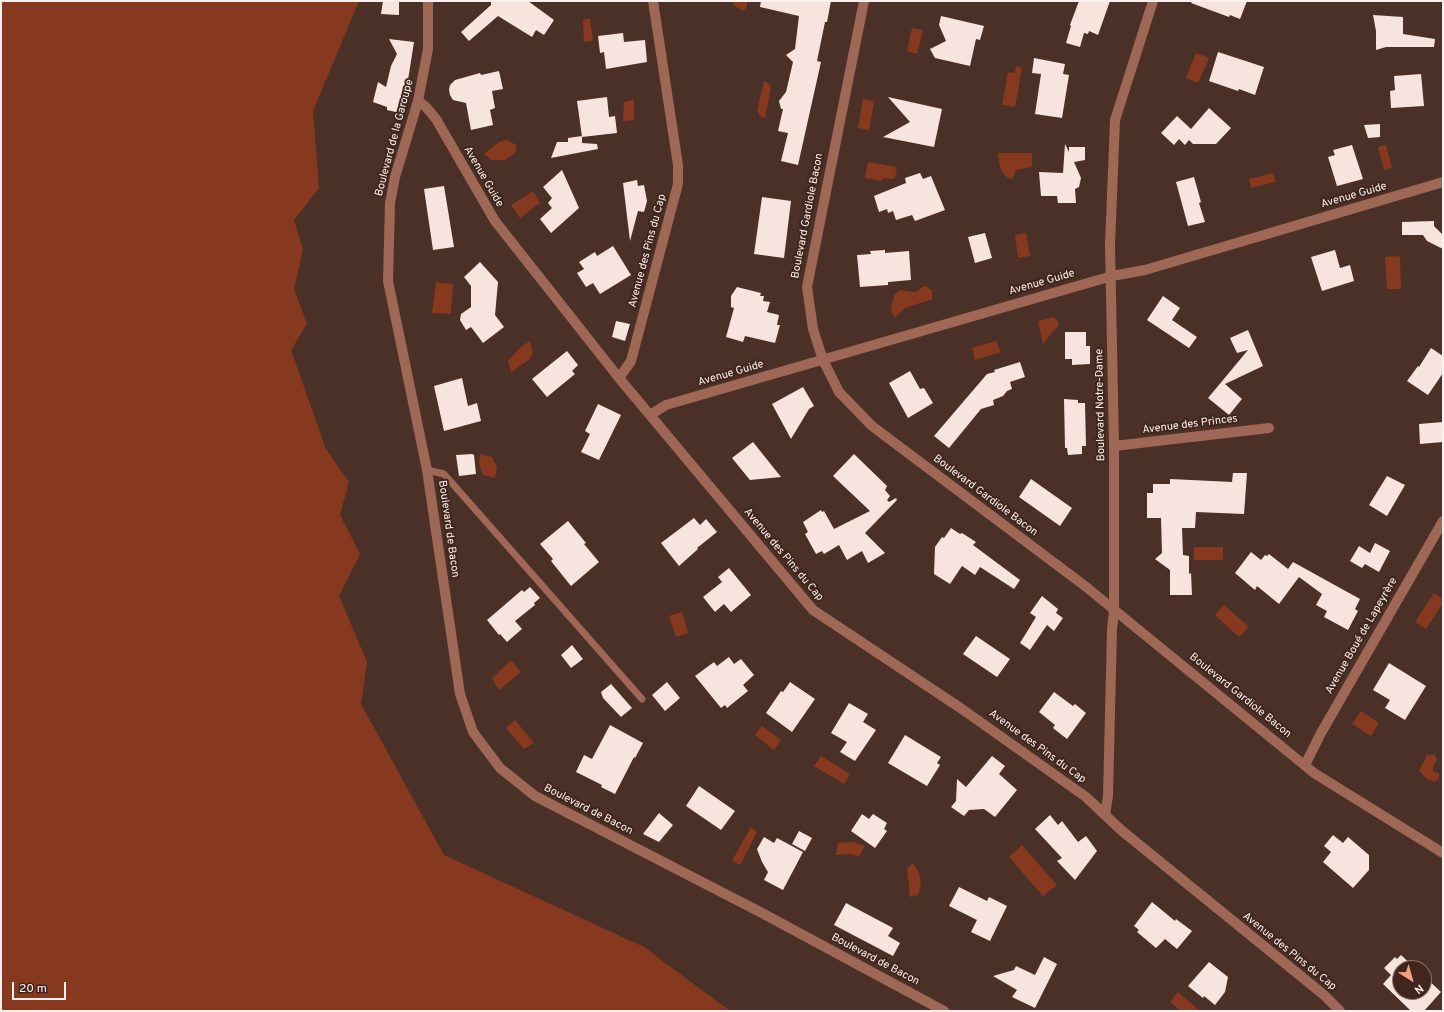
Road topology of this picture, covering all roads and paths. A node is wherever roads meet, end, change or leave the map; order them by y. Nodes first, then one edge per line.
1 (428, 1) edge
2 (653, 1) edge
3 (864, 1) edge
4 (1153, 1) edge
5 (418, 101) junction
6 (1443, 182) edge
7 (1112, 276) junction
8 (823, 360) junction
9 (619, 378) junction
10 (650, 415) junction
11 (1269, 428) dead end
12 (1114, 446) junction
13 (427, 470) junction
14 (1443, 521) edge
15 (1114, 611) junction
16 (642, 699) dead end
17 (1304, 765) junction
18 (1105, 815) junction
19 (1443, 853) edge
20 (944, 1011) edge
21 (1340, 1011) edge

1 - 5 street, Boulevard de la Garoupe
2 - 9 street, Avenue des Pins du Cap
3 - 8 street, Boulevard Gardiole Bacon
4 - 7 street, Boulevard Notre-Dame
5 - 9 street, Avenue Guide
5 - 13 street, Boulevard de la Garoupe
6 - 7 street, Avenue Guide
7 - 8 street, Avenue Guide
7 - 12 street, Boulevard Notre-Dame
8 - 10 street, Avenue Guide
8 - 15 street, Boulevard Gardiole Bacon
9 - 10 street, Avenue des Pins du Cap
10 - 18 street, Avenue des Pins du Cap
11 - 12 street, Avenue des Princes
12 - 15 street, Boulevard Notre-Dame
13 - 16 lane
13 - 20 street, Boulevard de Bacon
14 - 17 street, Avenue Boué de Lapeyrère
15 - 17 street, Boulevard Gardiole Bacon
15 - 18 street, Boulevard Notre-Dame
17 - 19 street, Boulevard Gardiole Bacon
18 - 21 street, Avenue des Pins du Cap

